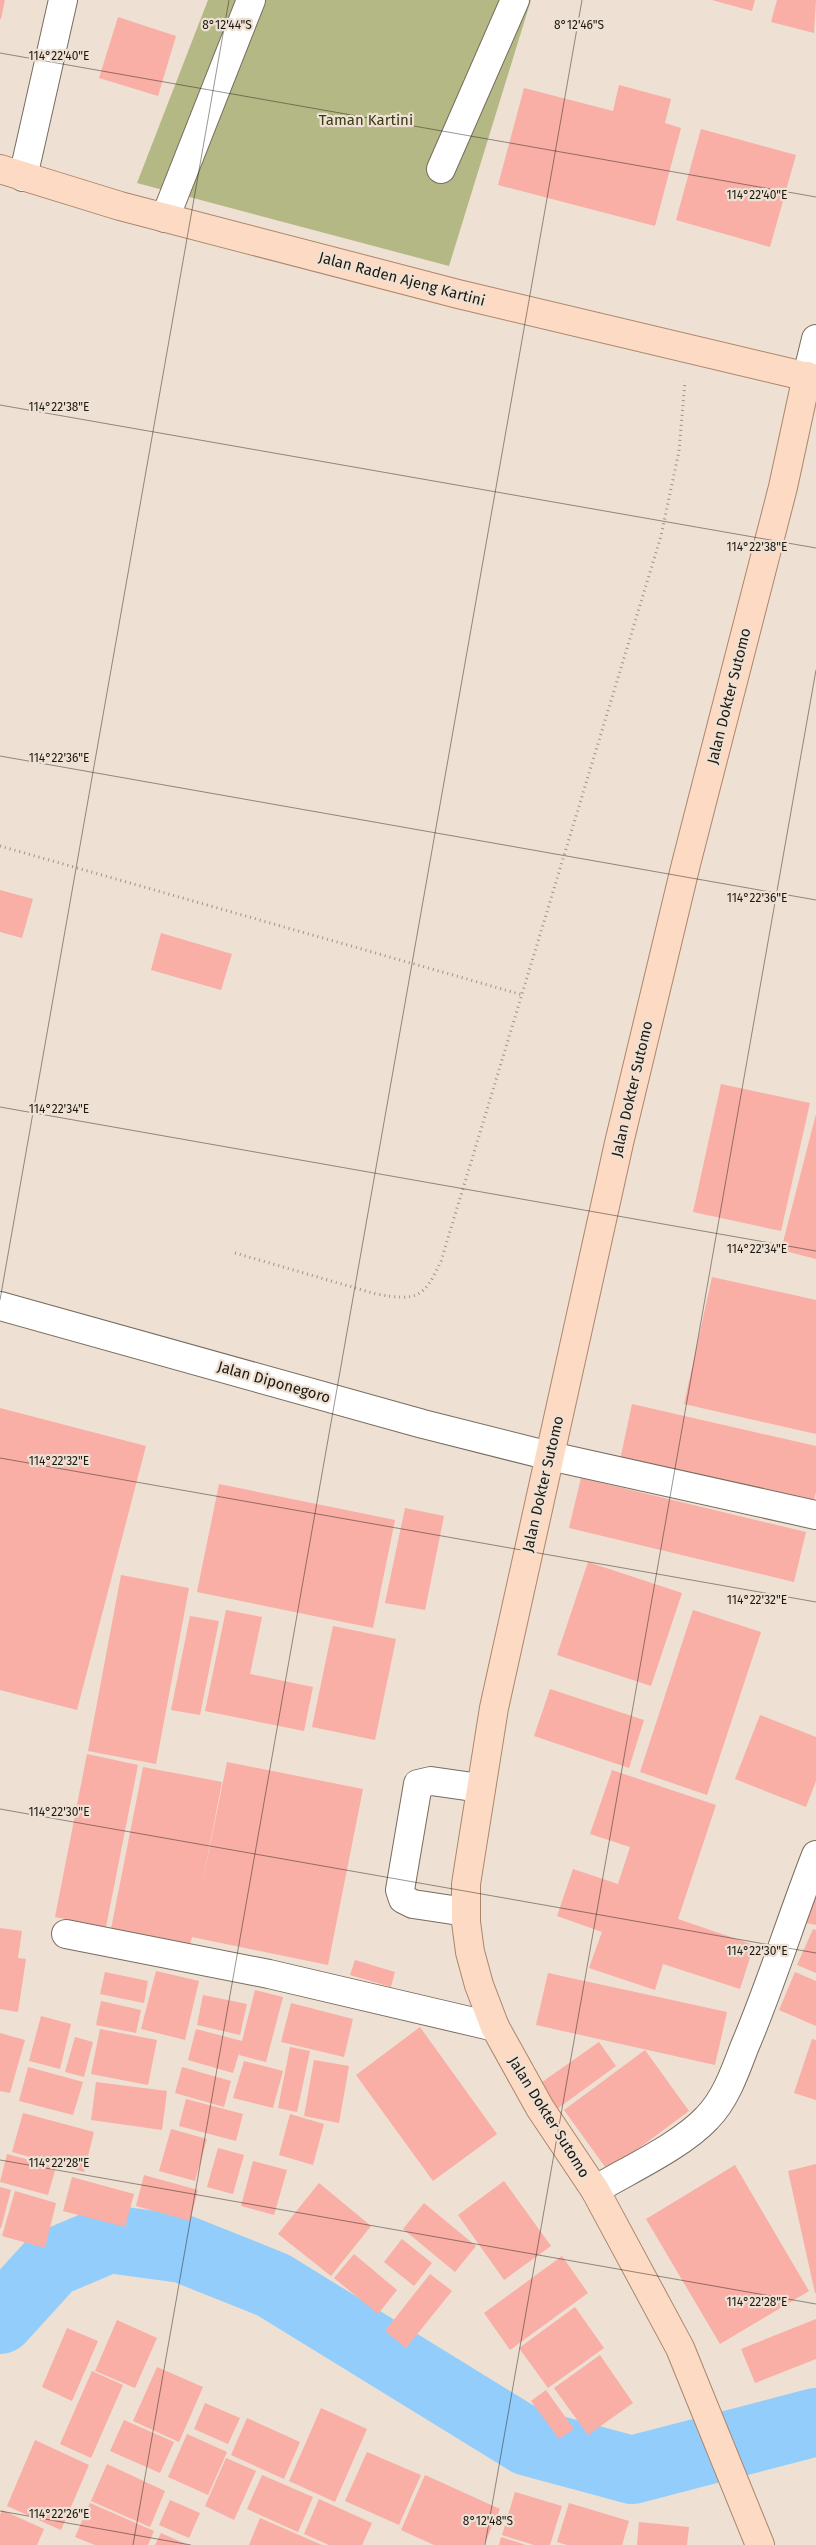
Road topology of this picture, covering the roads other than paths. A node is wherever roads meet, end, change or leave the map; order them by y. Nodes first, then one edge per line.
1 (64, 0) edge
2 (251, 0) edge
3 (515, 0) edge
4 (441, 169) dead end
5 (11, 173) edge
6 (165, 218) junction
7 (816, 339) edge
8 (812, 378) edge
9 (0, 1306) edge
10 (550, 1456) junction
11 (816, 1516) edge
12 (480, 1788) junction
13 (814, 1866) edge
14 (466, 1912) junction
15 (66, 1934) dead end
16 (495, 2027) junction
17 (595, 2190) junction
18 (760, 2545) edge

1 - 5 street
2 - 6 street
3 - 4 street
5 - 6 main road, Jalan Raden Ajeng Kartini
6 - 8 main road, Jalan Raden Ajeng Kartini
7 - 8 street
8 - 10 main road, Jalan Dokter Sutomo
9 - 10 street, Jalan Diponegoro
10 - 11 street, Jalan Diponegoro
10 - 12 main road, Jalan Dokter Sutomo
12 - 14 main road, Jalan Dokter Sutomo
12 - 14 street
13 - 17 street
14 - 16 main road, Jalan Dokter Sutomo
15 - 16 street
16 - 17 main road, Jalan Dokter Sutomo
17 - 18 main road, Jalan Dokter Sutomo

